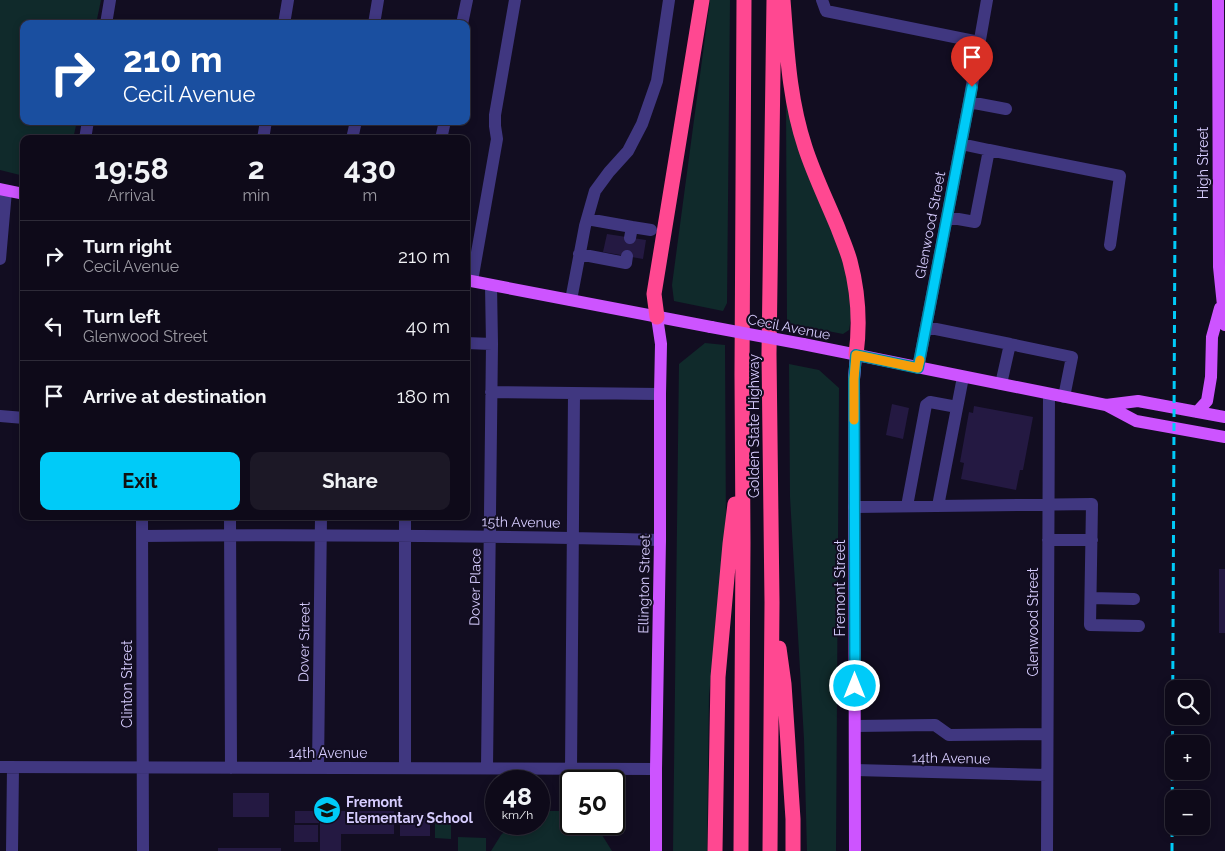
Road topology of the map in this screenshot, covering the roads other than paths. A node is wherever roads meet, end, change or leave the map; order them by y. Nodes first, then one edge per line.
1 (110, 0) edge
2 (288, 0) edge
3 (378, 0) edge
4 (467, 0) edge
5 (515, 0) edge
6 (669, 0) edge
7 (702, 0) edge
8 (744, 0) edge
9 (774, 0) edge
10 (783, 0) edge
11 (987, 0) edge
12 (1220, 0) edge
13 (824, 6) edge
14 (1221, 15) edge
15 (107, 20) edge
16 (285, 20) edge
17 (375, 20) edge
18 (463, 20) edge
19 (979, 42) junction
20 (969, 102) junction
21 (1006, 109) dead end
22 (961, 144) junction
23 (990, 150) junction
24 (3, 190) edge
25 (20, 193) edge
26 (947, 217) junction
27 (587, 219) junction
28 (652, 230) dead end
29 (1110, 244) dead end
30 (579, 254) junction
31 (627, 256) dead end
32 (0, 259) edge
33 (1222, 267) edge
34 (470, 276) edge
35 (470, 281) edge
36 (491, 285) junction
37 (571, 300) junction
38 (1222, 301) junction
39 (657, 317) junction
40 (1225, 325) edge
41 (926, 327) junction
42 (470, 343) edge
43 (492, 344) junction
44 (1010, 344) junction
45 (856, 355) junction
46 (918, 368) junction
47 (963, 377) junction
48 (1001, 384) junction
49 (491, 392) junction
50 (574, 394) junction
51 (660, 394) junction
52 (1049, 394) junction
53 (1064, 396) junction
54 (1106, 405) junction
55 (957, 407) junction
56 (1197, 412) junction
57 (0, 416) edge
58 (1225, 417) edge
59 (20, 418) edge
60 (1225, 437) edge
61 (743, 451) junction
62 (1048, 505) junction
63 (907, 506) junction
64 (938, 506) junction
65 (854, 507) junction
66 (142, 520) edge
67 (230, 520) edge
68 (321, 520) edge
69 (405, 520) edge
70 (230, 535) junction
71 (142, 536) junction
72 (320, 536) junction
73 (405, 536) junction
74 (491, 537) junction
75 (573, 538) junction
76 (660, 540) junction
77 (1048, 540) junction
78 (1092, 540) junction
79 (1091, 598) junction
80 (1134, 599) dead end
81 (772, 602) junction
82 (1139, 626) dead end
83 (855, 726) junction
84 (1047, 734) junction
85 (0, 767) edge
86 (13, 767) junction
87 (142, 767) junction
88 (231, 768) junction
89 (318, 768) junction
90 (405, 768) junction
91 (487, 768) junction
92 (571, 769) junction
93 (656, 769) junction
94 (855, 770) junction
95 (1047, 775) junction
96 (12, 851) edge
97 (144, 851) edge
98 (656, 851) edge
99 (715, 851) edge
100 (741, 851) edge
101 (770, 851) edge
102 (793, 851) edge
103 (854, 851) edge
104 (1047, 851) edge

1 - 15 street
2 - 16 street
3 - 17 street
4 - 18 street
5 - 34 street
6 - 27 street
7 - 39 highway
8 - 61 highway, Golden State Highway
9 - 81 highway, Golden State Highway
10 - 45 highway
11 - 19 street, Glenwood Street
12 - 14 main road, High Street
13 - 19 street
14 - 33 main road, High Street
19 - 20 street, Glenwood Street
20 - 21 street
20 - 22 street, Glenwood Street
22 - 23 street
22 - 26 street, Glenwood Street
23 - 26 street
23 - 29 street
24 - 25 main road
24 - 32 street
26 - 41 street, Glenwood Street
27 - 28 street
27 - 30 street
30 - 31 street
30 - 37 street
33 - 38 main road, High Street
35 - 36 main road, Cecil Avenue
36 - 37 main road, Cecil Avenue
36 - 43 street, Dover Place
37 - 39 main road, Cecil Avenue
38 - 40 main road, High Street
38 - 56 main road
39 - 45 main road, Cecil Avenue, bridge
39 - 51 main road, Ellington Street
41 - 44 street
41 - 46 street, Glenwood Street
42 - 43 street
43 - 49 street, Dover Place
44 - 48 street
44 - 53 street
45 - 46 main road, Cecil Avenue
45 - 65 main road, Fremont Street
46 - 47 main road, Cecil Avenue
47 - 48 main road, Cecil Avenue
47 - 55 street
48 - 52 main road, Cecil Avenue
49 - 50 street
49 - 74 street, Dover Place
50 - 51 street
50 - 75 street
51 - 76 main road, Ellington Street
52 - 53 main road, Cecil Avenue
52 - 62 street, Glenwood Street
53 - 54 main road, Cecil Avenue
54 - 56 main road, Cecil Avenue
54 - 60 main road, Cecil Avenue
55 - 63 street
55 - 64 street
56 - 58 main road, Cecil Avenue
57 - 59 street
61 - 99 highway
61 - 100 highway, Golden State Highway
62 - 64 street
62 - 77 street, Glenwood Street
62 - 78 street
63 - 64 street
63 - 65 street
65 - 83 main road, Fremont Street
66 - 71 street, Clinton Street
67 - 70 street
68 - 72 street, Dover Street
69 - 73 street
70 - 71 street, 15th Avenue
70 - 72 street, 15th Avenue
70 - 88 street
71 - 87 street, Clinton Street
72 - 73 street, 15th Avenue
72 - 89 street, Dover Street
73 - 74 street, 15th Avenue
73 - 90 street
74 - 75 street, 15th Avenue
74 - 91 street, Dover Place
75 - 76 street, 15th Avenue
75 - 92 street
76 - 93 main road, Ellington Street
77 - 78 street
77 - 84 street, Glenwood Street
78 - 79 street
79 - 80 street
79 - 82 street
81 - 101 highway, Golden State Highway
81 - 102 highway
83 - 84 street
83 - 94 main road, Fremont Street
84 - 95 street, Glenwood Street
85 - 86 street, 14th Avenue
86 - 87 street, 14th Avenue
86 - 96 street
87 - 88 street, 14th Avenue
87 - 97 street, Clinton Street
88 - 89 street, 14th Avenue
89 - 90 street, 14th Avenue
90 - 91 street, 14th Avenue
91 - 92 street, 14th Avenue
92 - 93 street, 14th Avenue
93 - 98 main road, Ellington Street
94 - 95 street, 14th Avenue
94 - 103 main road, Fremont Street
95 - 104 street, Glenwood Street

